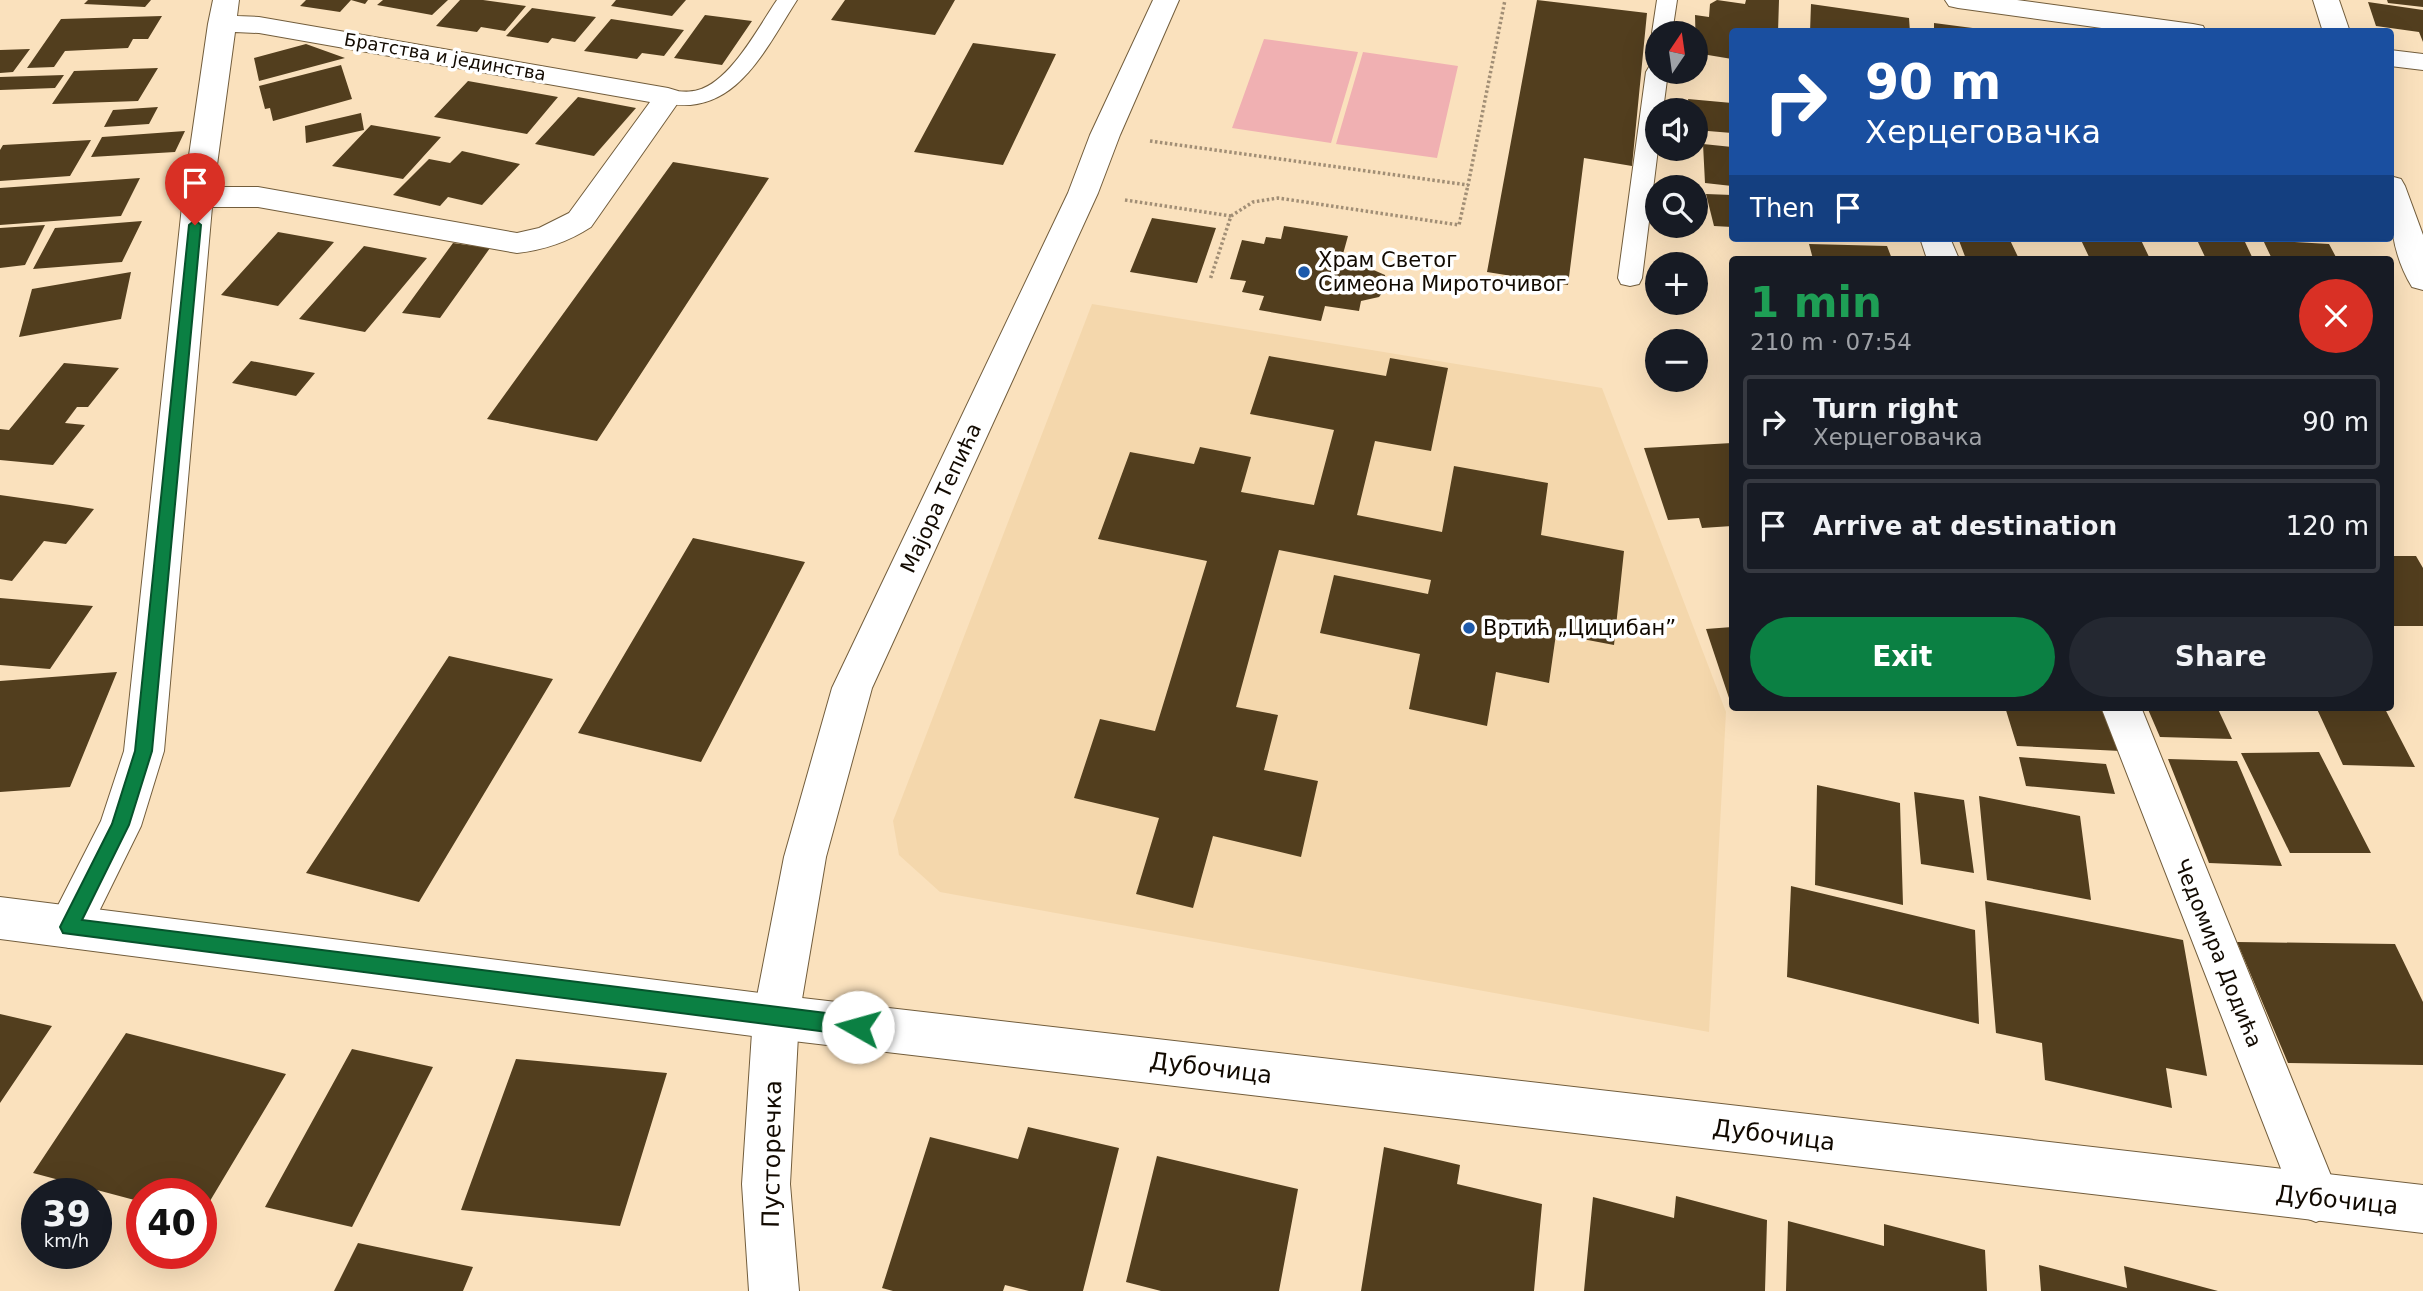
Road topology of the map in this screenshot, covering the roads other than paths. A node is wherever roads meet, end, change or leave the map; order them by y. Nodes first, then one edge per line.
1 (787, 0) edge
2 (1166, 0) edge
3 (1667, 0) edge
4 (1958, 0) edge
5 (2326, 0) edge
6 (224, 12) edge
7 (1664, 21) edge
8 (2164, 28) edge
9 (2336, 28) edge
10 (2394, 58) edge
11 (2423, 62) edge
12 (1655, 84) edge
13 (668, 97) junction
14 (198, 197) junction
15 (2394, 197) edge
16 (1630, 278) dead end
17 (2423, 279) edge
18 (2123, 711) edge
19 (0, 918) edge
20 (69, 927) junction
21 (776, 1017) junction
22 (2316, 1198) junction
23 (2423, 1209) edge
24 (774, 1291) edge

1 - 13 lane
2 - 21 street, Мајора Тепића
3 - 7 lane
4 - 8 street
5 - 9 street
6 - 13 street, Братства и јединства
6 - 14 street
10 - 11 street
12 - 16 lane
13 - 14 street
14 - 20 street
15 - 17 street
18 - 22 street, Чедомира Додића
19 - 20 street, Дубочица
20 - 21 street, Дубочица
21 - 22 street, Дубочица
21 - 24 street, Пусторечка
22 - 23 street, Дубочица

